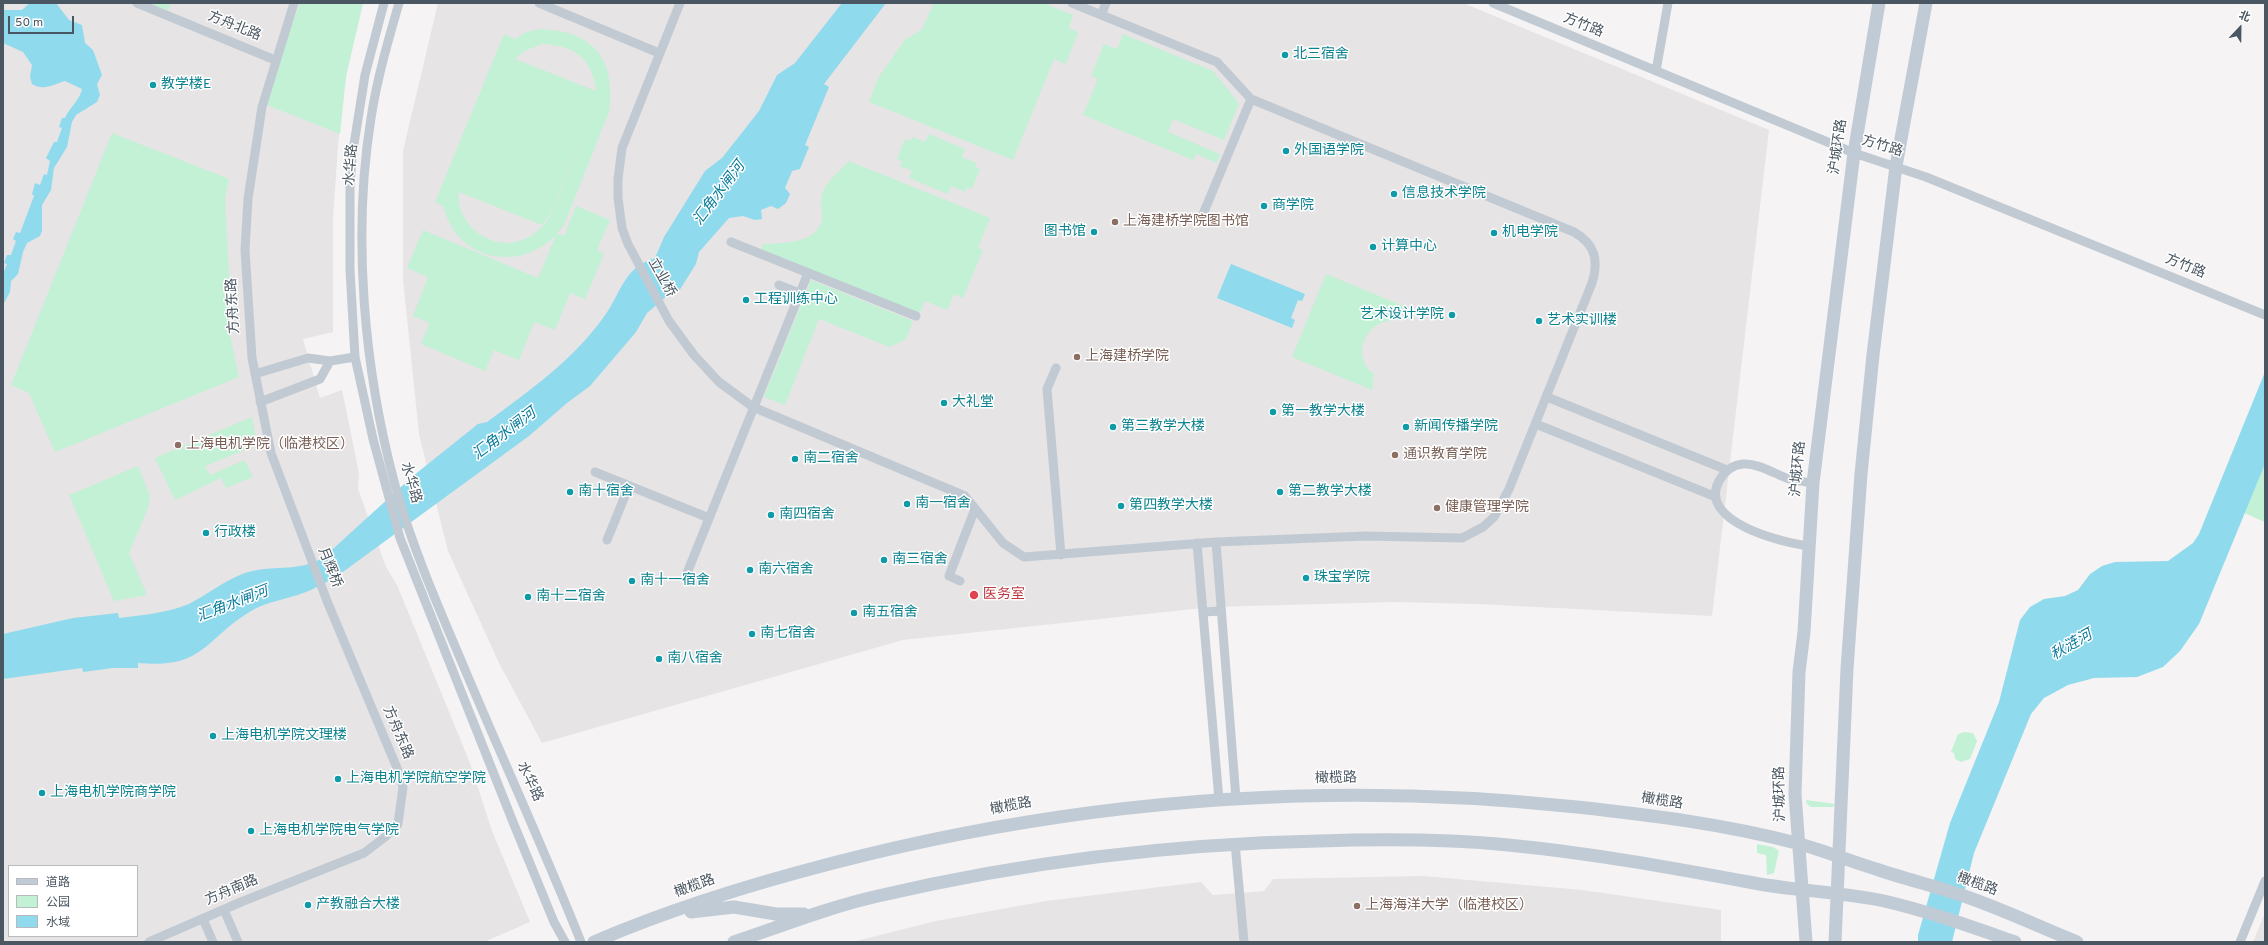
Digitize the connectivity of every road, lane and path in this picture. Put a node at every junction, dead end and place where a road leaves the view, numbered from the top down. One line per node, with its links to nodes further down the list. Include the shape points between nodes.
1 (137, 3): 15 (street, 方舟北路)
2 (294, 3): 15 (street, 方舟东路)
3 (384, 3): 27 (street, 水华路, via 365,75 352,165 350,270)
4 (399, 3): 70 (street, 水华路, via 378,78 363,190 363,270 374,382 395,485 425,575 501,756 541,841)
5 (538, 3): 14 (street)
6 (680, 3): 14 (street, 立业桥)
7 (1072, 3): 13 (street)
8 (1106, 3): 13 (street)
9 (1493, 3): 16 (street, 方竹路)
10 (1668, 3): 16 (street)
11 (1879, 3): 18 (main road, 沪城环路)
12 (1926, 3): 19 (main road)
13 (1101, 15): 17 (street, via 1217,62)
14 (659, 53): 33 (street, 立业桥, via 622,148 618,198 622,228 634,259 664,312 694,355 719,382)
15 (275, 60): 30 (street, 方舟东路, via 262,107 248,199 247,309)
16 (1656, 71): 18 (street, 方竹路)
17 (1251, 99): 20 (street); 31 (street, 立业桥, via 1574,232 1589,242 1596,261 1596,271)
18 (1854, 153): 19 (street, 方竹路); 37 (main road, 沪城环路)
19 (1896, 166): 25 (street, 方竹路); 57 (main road, via 1860,474 1847,669)
20 (1201, 219)
21 (731, 242): 22 (street)
22 (808, 273): 24 (street); 26 (street)
23 (779, 285): 24 (street)
24 (800, 293): 33 (street)
25 (2265, 315)
26 (916, 316)
27 (356, 357): 28 (street); 69 (street, 水华路, via 400,538 513,822 554,922)
28 (330, 361): 30 (street, via 308,358); 32 (street, via 320,379)
29 (1056, 368): 47 (street, via 1047,389)
30 (255, 374): 32 (street, 方舟东路)
31 (1547, 397): 34 (street, 立业桥); 35 (street)
32 (260, 402): 45 (street, 方舟东路, via 270,453)
33 (753, 407): 40 (street, 立业桥, via 965,496); 41 (street)
34 (1536, 424): 39 (street); 43 (street, 立业桥, via 1502,505 1483,527 1462,538 1366,536)
35 (1727, 470): 37 (street, via 1743,464 1753,465); 39 (street, via 1717,483)
36 (596, 472): 38 (street)
37 (1813, 484): 46 (main road, 沪城环路)
38 (629, 486): 41 (street); 42 (street)
39 (1716, 497): 46 (street, via 1723,513 1735,523 1790,544)
40 (975, 509): 47 (street, 立业桥, via 1003,543 1015,553 1028,557); 49 (street, via 949,576)
41 (709, 518): 48 (street)
42 (607, 540)
43 (1216, 542): 44 (street, 立业桥); 51 (street)
44 (1197, 543): 47 (street, 立业桥); 52 (street)
45 (305, 546): 50 (street, 月辉桥)
46 (1810, 546): 56 (main road, 沪城环路, via 1799,672 1795,794)
47 (1061, 555)
48 (687, 573)
49 (960, 581)
50 (327, 601): 58 (street, 方舟东路, via 403,787 398,824 385,838 364,852)
51 (1221, 611): 52 (street); 53 (street)
52 (1203, 612): 54 (street)
53 (1236, 798): 54 (main road, 橄榄路); 56 (main road, 橄榄路, via 1339,794 1508,800 1669,818)
54 (1219, 800): 64 (main road, 橄榄路, via 1132,806 1040,818 935,838 780,876)
55 (1235, 843): 60 (main road, via 1353,840 1507,845 1562,851); 63 (main road, via 1058,861 875,896); 73 (street)
56 (1799, 844): 57 (main road, 橄榄路); 60 (main road, 沪城环路)
57 (1839, 857): 61 (main road); 77 (main road, 橄榄路, via 1967,897)
58 (327, 868): 62 (street, 方舟南路)
59 (2265, 881): 78 (street)
60 (1803, 890): 61 (main road); 74 (main road, 沪城环路)
61 (1838, 895): 75 (main road); 76 (main road, via 1883,901)
62 (224, 910): 65 (street, 方舟南路); 68 (street)
63 (816, 914): 64 (main road, via 776,914 734,907); 72 (main road)
64 (662, 916): 71 (main road, 橄榄路)
65 (203, 919): 66 (street, 方舟南路); 67 (street)
66 (149, 942)
67 (213, 942)
68 (238, 942)
69 (565, 942)
70 (581, 942)
71 (594, 942)
72 (734, 942)
73 (1244, 942)
74 (1806, 942)
75 (1836, 942)
76 (2015, 942)
77 (2077, 942)
78 (2240, 942)

